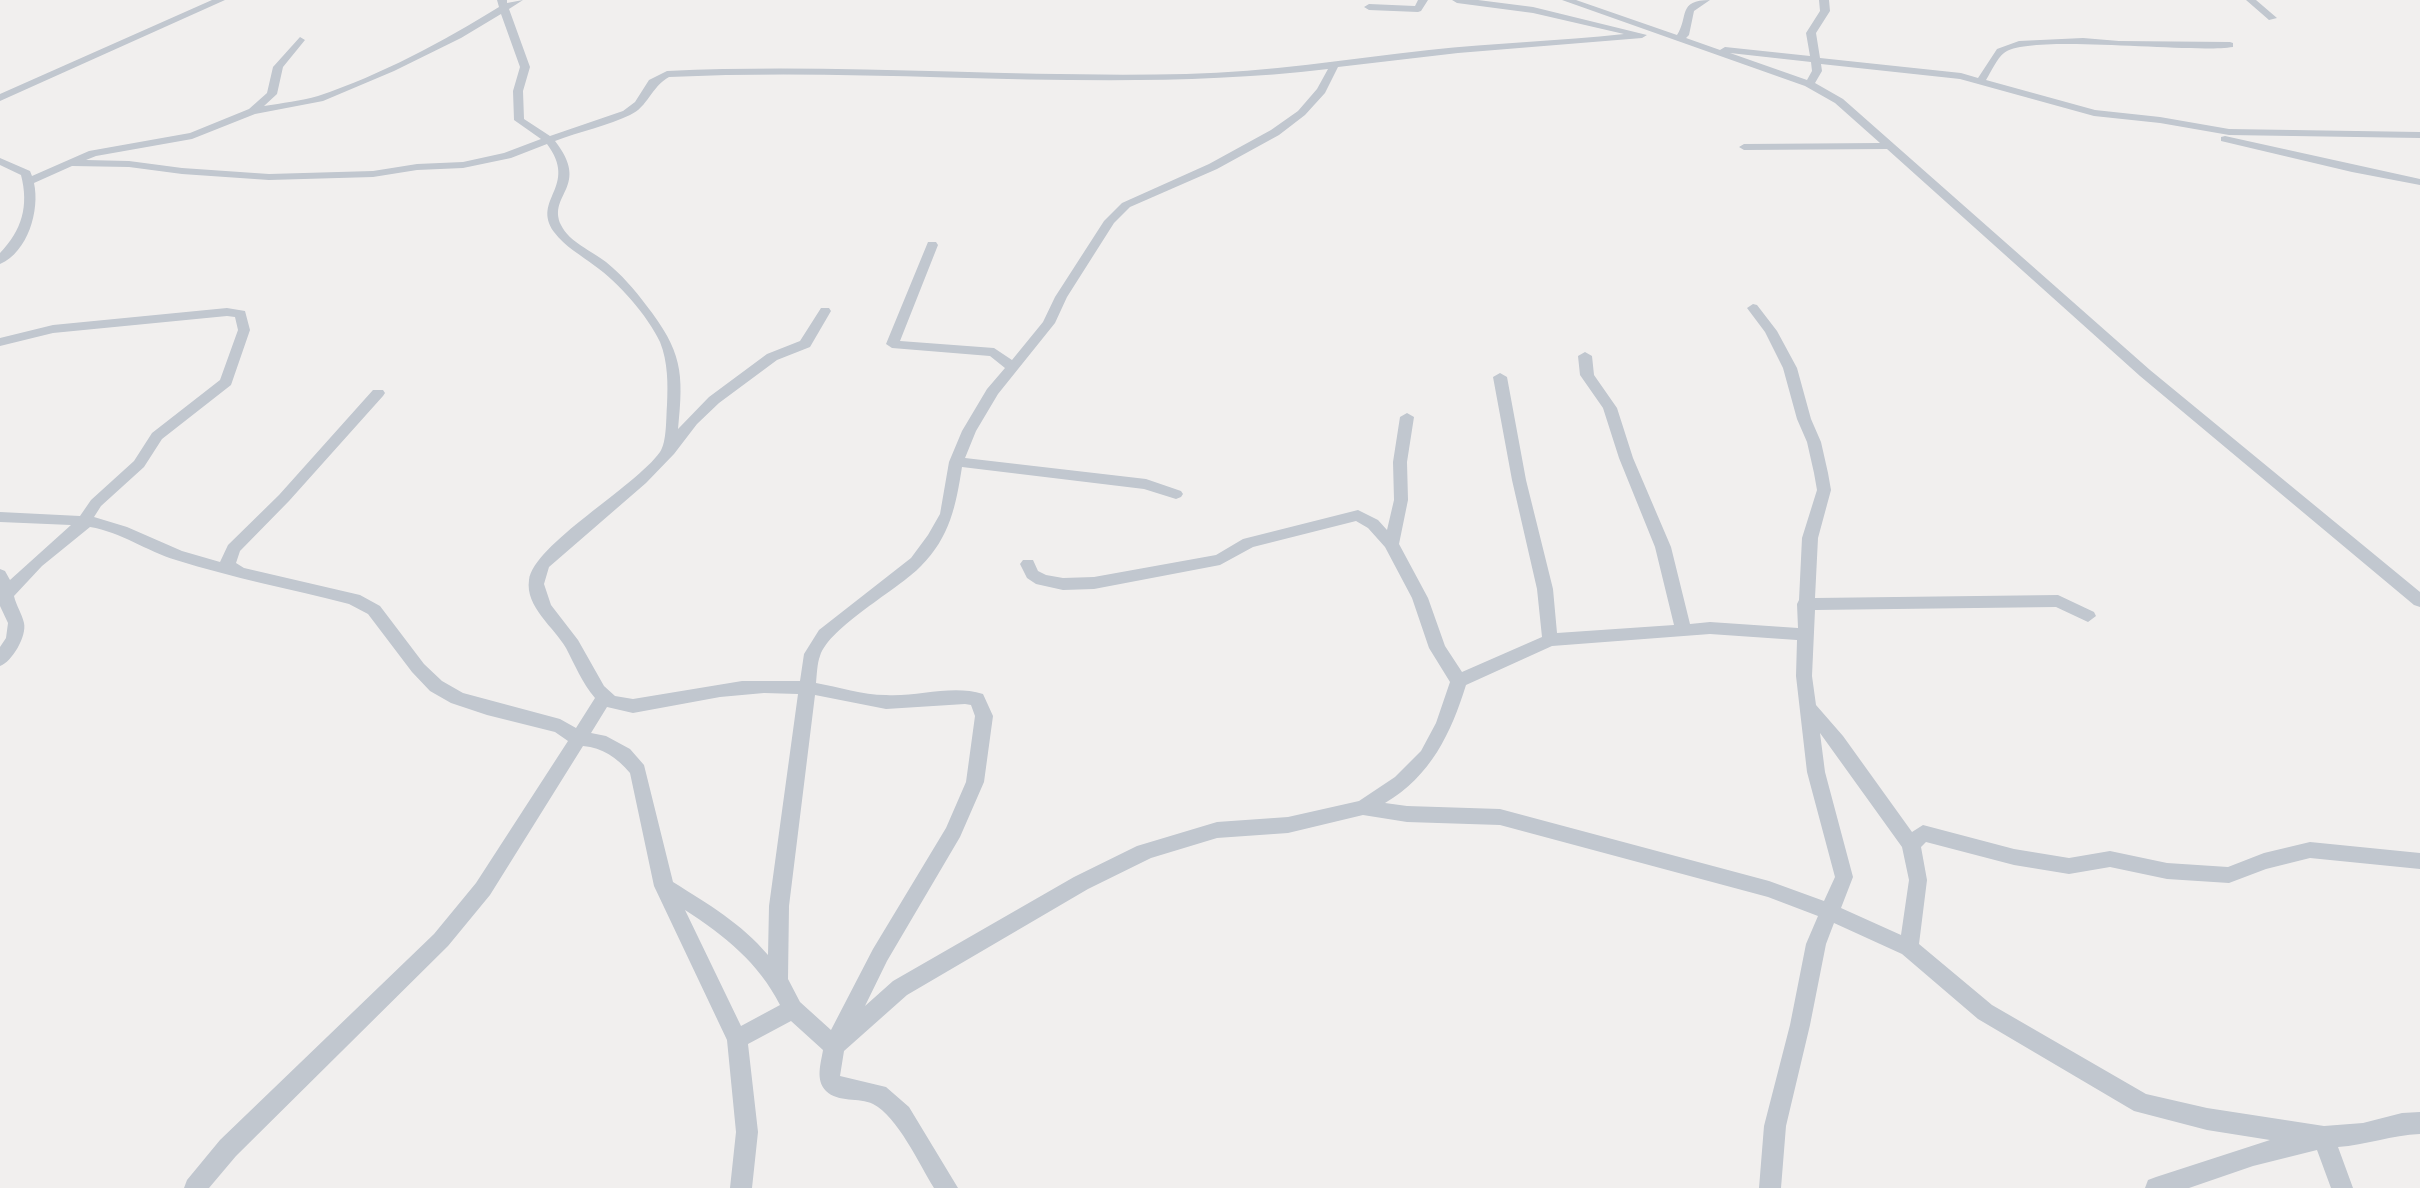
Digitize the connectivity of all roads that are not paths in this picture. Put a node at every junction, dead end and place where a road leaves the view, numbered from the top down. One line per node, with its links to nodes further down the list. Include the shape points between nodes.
1 (220, 0): 21 (street)
2 (518, 0): 9 (street)
3 (1423, 0): 10 (street, via 1418,9)
4 (1457, 0): 12 (street, via 1533,10)
5 (1567, 0): 13 (street)
6 (1705, 0): 13 (street, via 1689,9 1684,34)
7 (1824, 0): 17 (street, via 1825,11 1811,33)
8 (2251, 0): 11 (street)
9 (503, 4): 22 (street, via 458,36 391,69 325,96); 25 (street, via 525,67 518,91 519,120)
10 (1369, 7)
11 (2272, 18)
12 (1642, 35): 13 (street); 18 (street)
13 (1672, 37): 16 (street)
14 (300, 40): 22 (street, via 278,67 272,94)
15 (2230, 45): 19 (street, via 2019,44 2000,51)
16 (1707, 48): 17 (street, via 1790,55); 20 (street)
17 (1816, 65): 19 (street); 20 (street)
18 (1334, 66): 25 (street, via 1187,78 861,70 667,74 653,82 627,113); 38 (street, via 1320,93 1281,128 1253,146 1126,205 1110,220 1049,323)
19 (1981, 80): 23 (street, via 2094,113)
20 (1809, 84): 26 (street, via 1839,101)
21 (0, 98)
22 (253, 111): 29 (street, via 192,136 106,149)
23 (2186, 125): 24 (street, via 2254,133); 31 (street, via 2278,153)
24 (2420, 135)
25 (549, 140): 29 (street, via 480,162 373,174 258,176); 42 (street, via 566,176 553,203 556,225 567,240 607,268 627,289 668,346 674,390)
26 (1887, 146): 27 (street); 52 (street, via 2145,373)
27 (1744, 147)
28 (0, 161): 30 (street, via 26,173)
29 (70, 163): 30 (street)
30 (29, 181): 33 (street, via 27,227)
31 (2420, 181)
32 (932, 245): 38 (street, via 892,344 994,352)
33 (0, 260)
34 (1752, 308): 53 (street, via 1771,331 1790,368 1821,473 1824,490 1810,538)
35 (825, 311): 42 (street, via 805,344 755,367 692,421)
36 (0, 342): 46 (street, via 88,324 241,314 244,330 226,382 157,436 139,464 96,503)
37 (1585, 356): 55 (street, via 1587,374 1610,408 1663,547)
38 (1012, 367): 43 (street, via 969,431)
39 (1500, 377): 57 (street, via 1545,589)
40 (378, 393): 49 (street, via 233,550 227,565)
41 (1407, 418): 47 (street, via 1400,461 1401,500)
42 (669, 451): 61 (street, via 546,559 538,573 542,605)
43 (956, 462): 44 (street, via 1135,483); 60 (street, via 947,514 934,538 916,562 825,634 812,654)
44 (1176, 494)
45 (0, 517): 46 (street)
46 (83, 523): 49 (street, via 131,533 175,555); 51 (street)
47 (1391, 544): 48 (street, via 1358,515 1248,543 1220,559 1094,583 1042,580 1032,574); 59 (street, via 1420,598 1437,649)
48 (1028, 564)
49 (241, 572): 63 (street, via 354,599 374,610 436,686 493,710 560,726)
50 (0, 575): 51 (street)
51 (6, 594): 58 (street, via 7,612 16,623 14,639)
52 (2420, 600)
53 (1805, 604): 54 (street, via 2058,601); 56 (street)
54 (2088, 616)
55 (1683, 629): 56 (street); 57 (street)
56 (1805, 635): 62 (street)
57 (1550, 640): 59 (street)
58 (0, 660)
59 (1459, 681): 64 (street, via 1433,750 1399,785)
60 (808, 688): 61 (street, via 756,687 633,706); 70 (street, via 779,906); 73 (street, via 871,702 968,697 977,699 984,716 975,782 953,832 880,955)
61 (604, 698): 63 (street)
62 (1808, 707): 65 (street); 68 (street, via 1816,772 1844,877)
63 (578, 739): 67 (street, via 600,741 624,754 638,770); 76 (street, via 463,915 228,1149)
64 (1363, 807): 68 (street, via 1407,814 1500,817 1769,889); 73 (street, via 1288,825 1217,830 1144,852 1081,883 900,988)
65 (1911, 845): 66 (street, via 1923,833 2069,866 2110,859 2167,871 2229,875 2310,850); 69 (street, via 1918,880)
66 (2420, 861)
67 (664, 886): 70 (street, via 742,939); 72 (street)
68 (1830, 912): 69 (street); 79 (street, via 1816,944 1774,1126)
69 (1909, 948): 75 (street, via 1985,1012 2142,1104)
70 (778, 981): 71 (street)
71 (793, 1009): 72 (street); 73 (street)
72 (737, 1039): 77 (street, via 747,1132)
73 (834, 1046): 78 (street, via 832,1083 878,1094 901,1115)
74 (2420, 1123): 75 (street)
75 (2323, 1137): 80 (street); 81 (street)
76 (195, 1188)
77 (741, 1188)
78 (947, 1188)
79 (1770, 1188)
80 (2156, 1188)
81 (2342, 1188)

